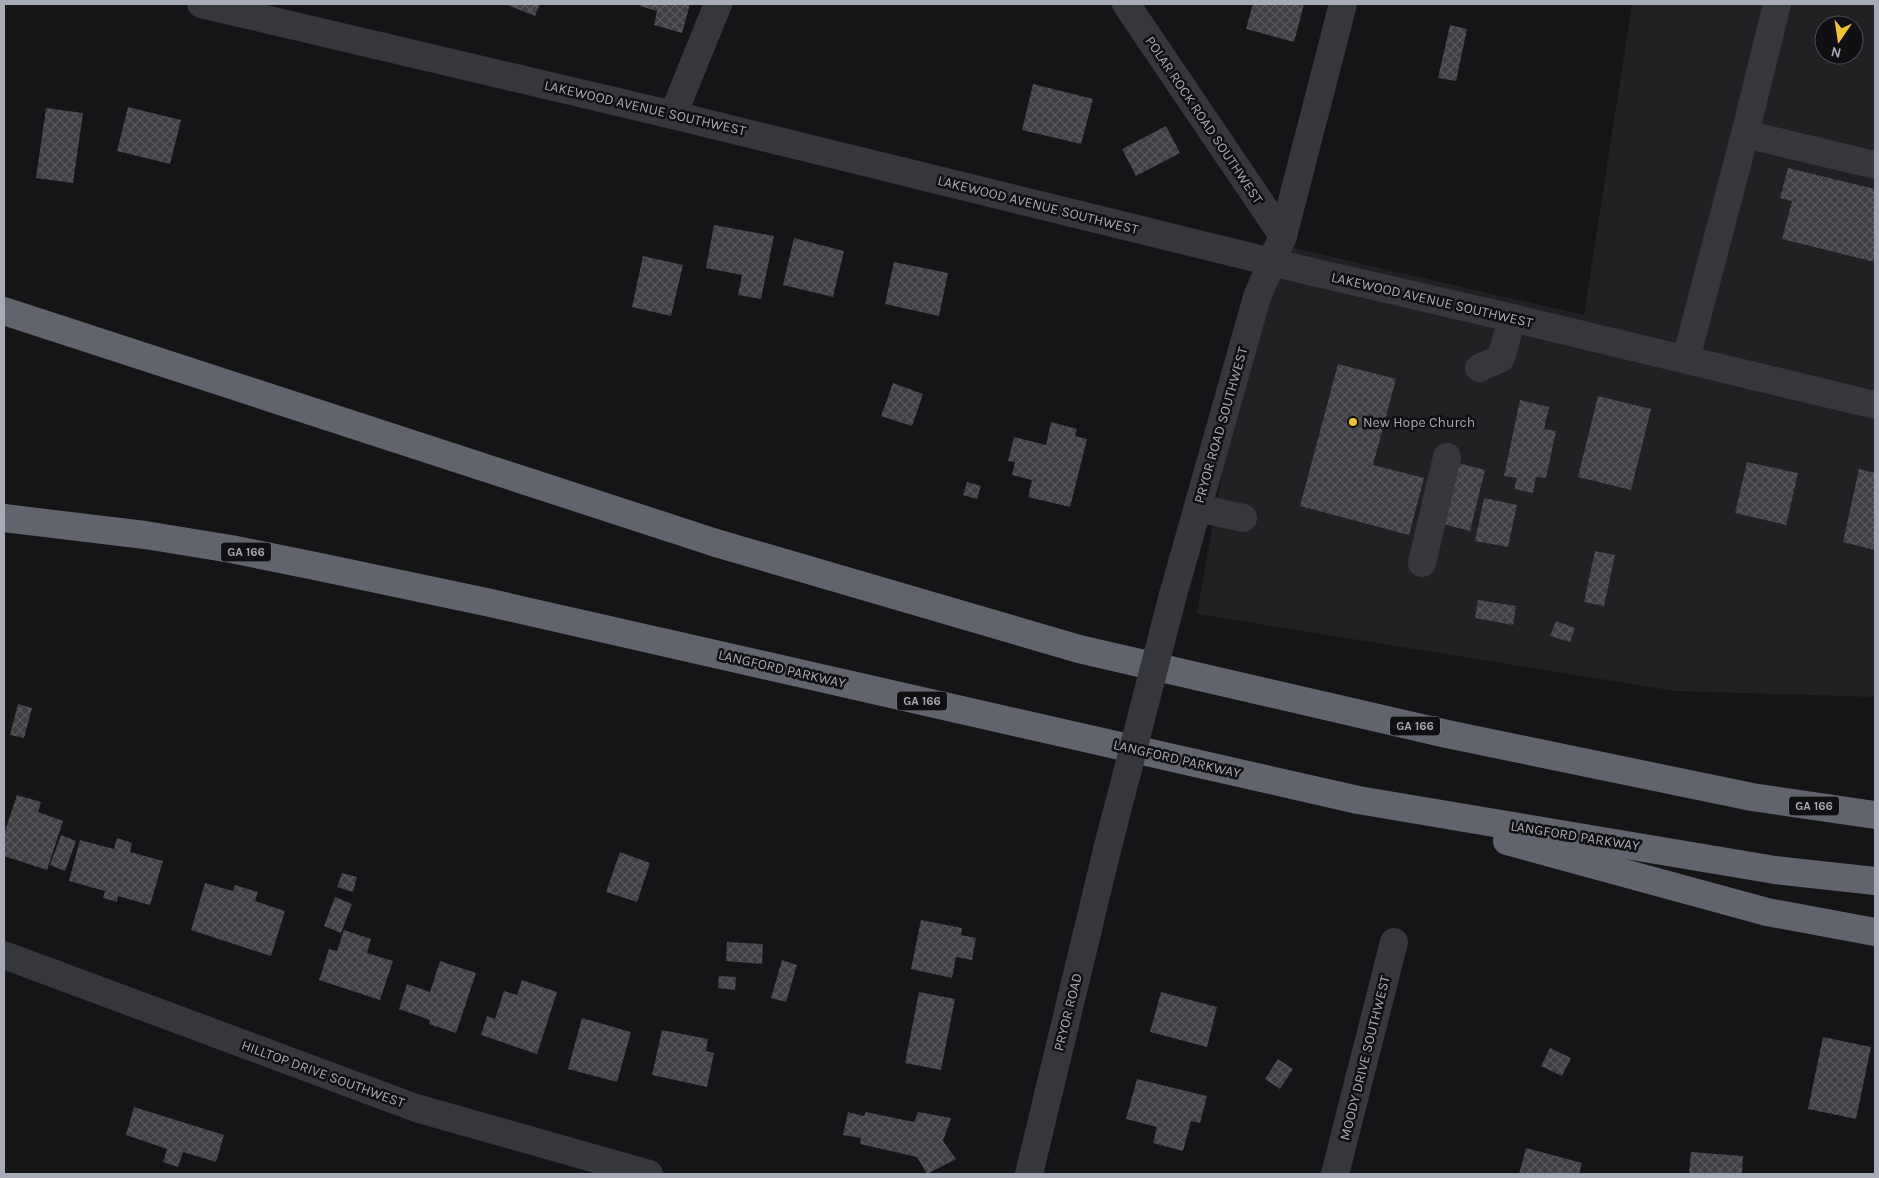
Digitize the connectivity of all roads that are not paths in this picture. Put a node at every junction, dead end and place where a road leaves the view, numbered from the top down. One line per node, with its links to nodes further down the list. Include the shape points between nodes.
1 (201, 4): 6 (street, LAKEWOOD AVENUE SOUTHWEST)
2 (718, 4): 6 (street)
3 (1126, 4): 9 (street, POLAR ROCK ROAD SOUTHWEST)
4 (1343, 4): 9 (street, PRYOR ROAD SOUTHWEST)
5 (1777, 4): 7 (street)
6 (673, 114): 10 (street, LAKEWOOD AVENUE SOUTHWEST)
7 (1745, 134): 8 (street); 13 (street)
8 (1875, 165)
9 (1283, 236): 10 (street, PRYOR ROAD SOUTHWEST)
10 (1272, 262): 12 (street, LAKEWOOD AVENUE SOUTHWEST); 17 (street, PRYOR ROAD SOUTHWEST, via 1257,297)
11 (4, 311): 21 (highway, GA 166, via 716,543 1079,649 1447,734)
12 (1512, 318): 13 (street, LAKEWOOD AVENUE SOUTHWEST); 14 (street, via 1501,358)
13 (1686, 360): 15 (street, LAKEWOOD AVENUE SOUTHWEST)
14 (1479, 368)
15 (1875, 405)
16 (1447, 458): 20 (street)
17 (1198, 508): 19 (street); 25 (street, PRYOR ROAD SOUTHWEST, bridge)
18 (4, 518): 22 (highway, LANGFORD PARKWAY / GA 166, via 231,549 486,602)
19 (1243, 518)
20 (1422, 562)
21 (1752, 797): 23 (highway); 24 (highway, GA 166)
22 (1358, 800): 26 (highway, LANGFORD PARKWAY / GA 166, via 1775,870); 27 (highway, via 1767,912)
23 (1875, 800)
24 (1875, 815)
25 (1107, 850): 31 (street, PRYOR ROAD)
26 (1875, 881)
27 (1875, 932)
28 (1394, 942): 32 (street, MOODY DRIVE SOUTHWEST)
29 (4, 955): 30 (street, HILLTOP DRIVE SOUTHWEST, via 416,1108)
30 (649, 1174)
31 (1028, 1174)
32 (1335, 1174)

